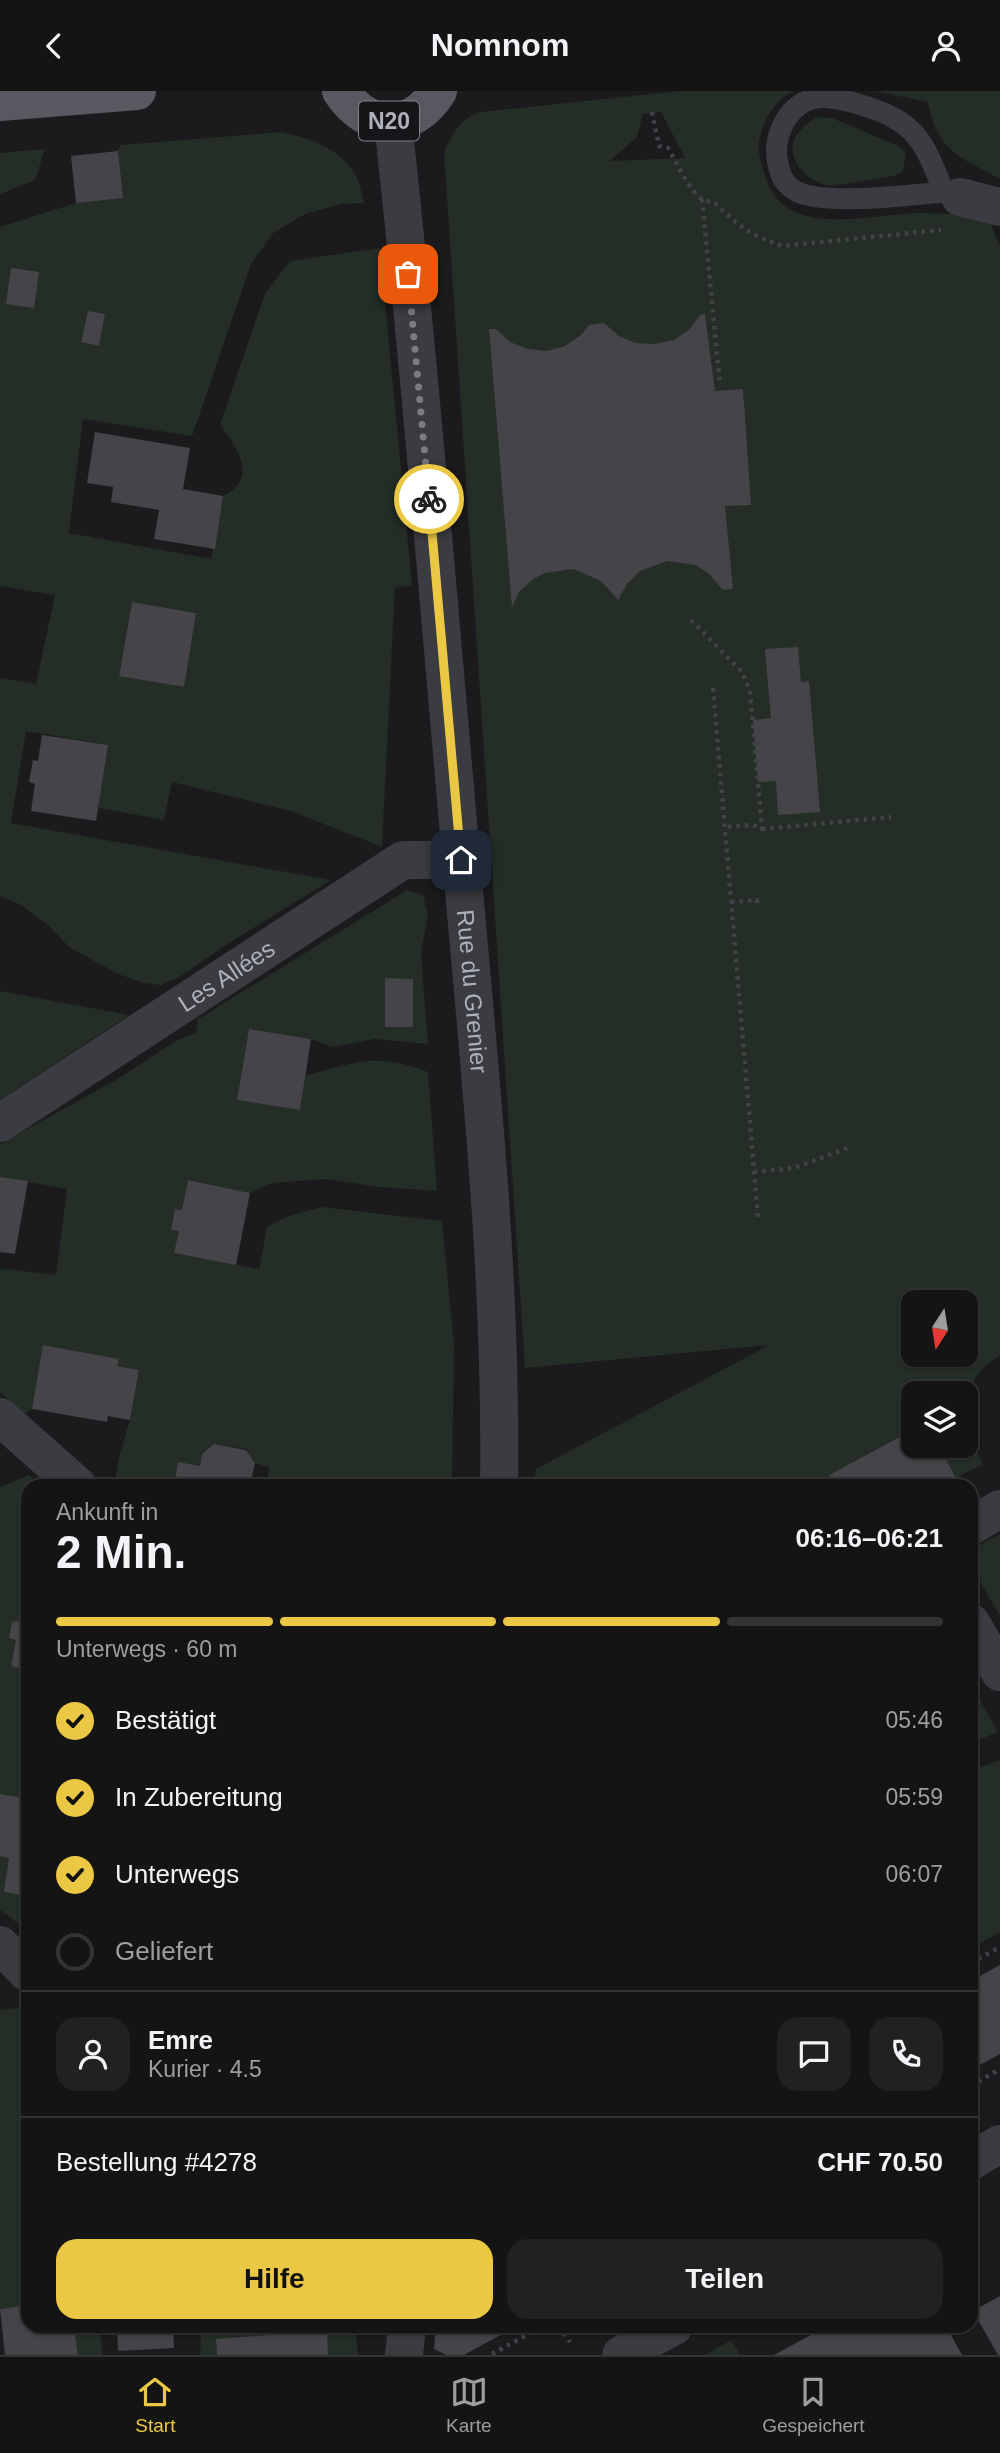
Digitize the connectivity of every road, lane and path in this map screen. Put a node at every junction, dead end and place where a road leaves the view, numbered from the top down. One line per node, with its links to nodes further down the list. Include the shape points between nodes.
1 (137, 91): 4 (main road)
2 (341, 91): 6 (main road, N20, via 361,114)
3 (438, 91): 6 (main road, N20, via 420,112)
4 (0, 102)
5 (652, 112): 7 (path)
6 (393, 122): 17 (street, Rue du Grenier)
7 (659, 146)
8 (952, 195): 8 (lane, via 823,197 797,192 786,184 777,159 783,122 805,102 819,97 843,100 900,121 923,143); 10 (street)
9 (702, 199): 11 (path)
10 (1000, 207)
11 (720, 385)
12 (691, 620): 16 (path, via 742,671 750,691)
13 (713, 688): 15 (path)
14 (891, 817): 16 (path)
15 (725, 827): 16 (path, via 753,825); 18 (path)
16 (762, 829)
17 (461, 860): 20 (street, Les Allées, via 402,860); 26 (street, Rue du Grenier, via 494,1243)
18 (731, 902): 19 (path); 22 (path)
19 (757, 903)
20 (0, 1123)
21 (848, 1148): 22 (path, via 794,1168)
22 (754, 1172): 23 (path)
23 (758, 1218)
24 (0, 1417): 25 (street)
25 (70, 1479)
26 (499, 1479)
27 (1000, 1509): 28 (street)
28 (978, 1522)
29 (978, 1635): 30 (street)
30 (1000, 1672)
31 (1000, 1947): 32 (path)
32 (978, 1959)
33 (1000, 2069): 34 (path)
34 (978, 2082)
35 (1000, 2144): 36 (street)
36 (978, 2157)
37 (406, 2333): 43 (street)
38 (530, 2333): 42 (path)
39 (564, 2333): 41 (path)
40 (661, 2333): 44 (street)
41 (570, 2342)
42 (492, 2354)
43 (404, 2355)
44 (621, 2355)

